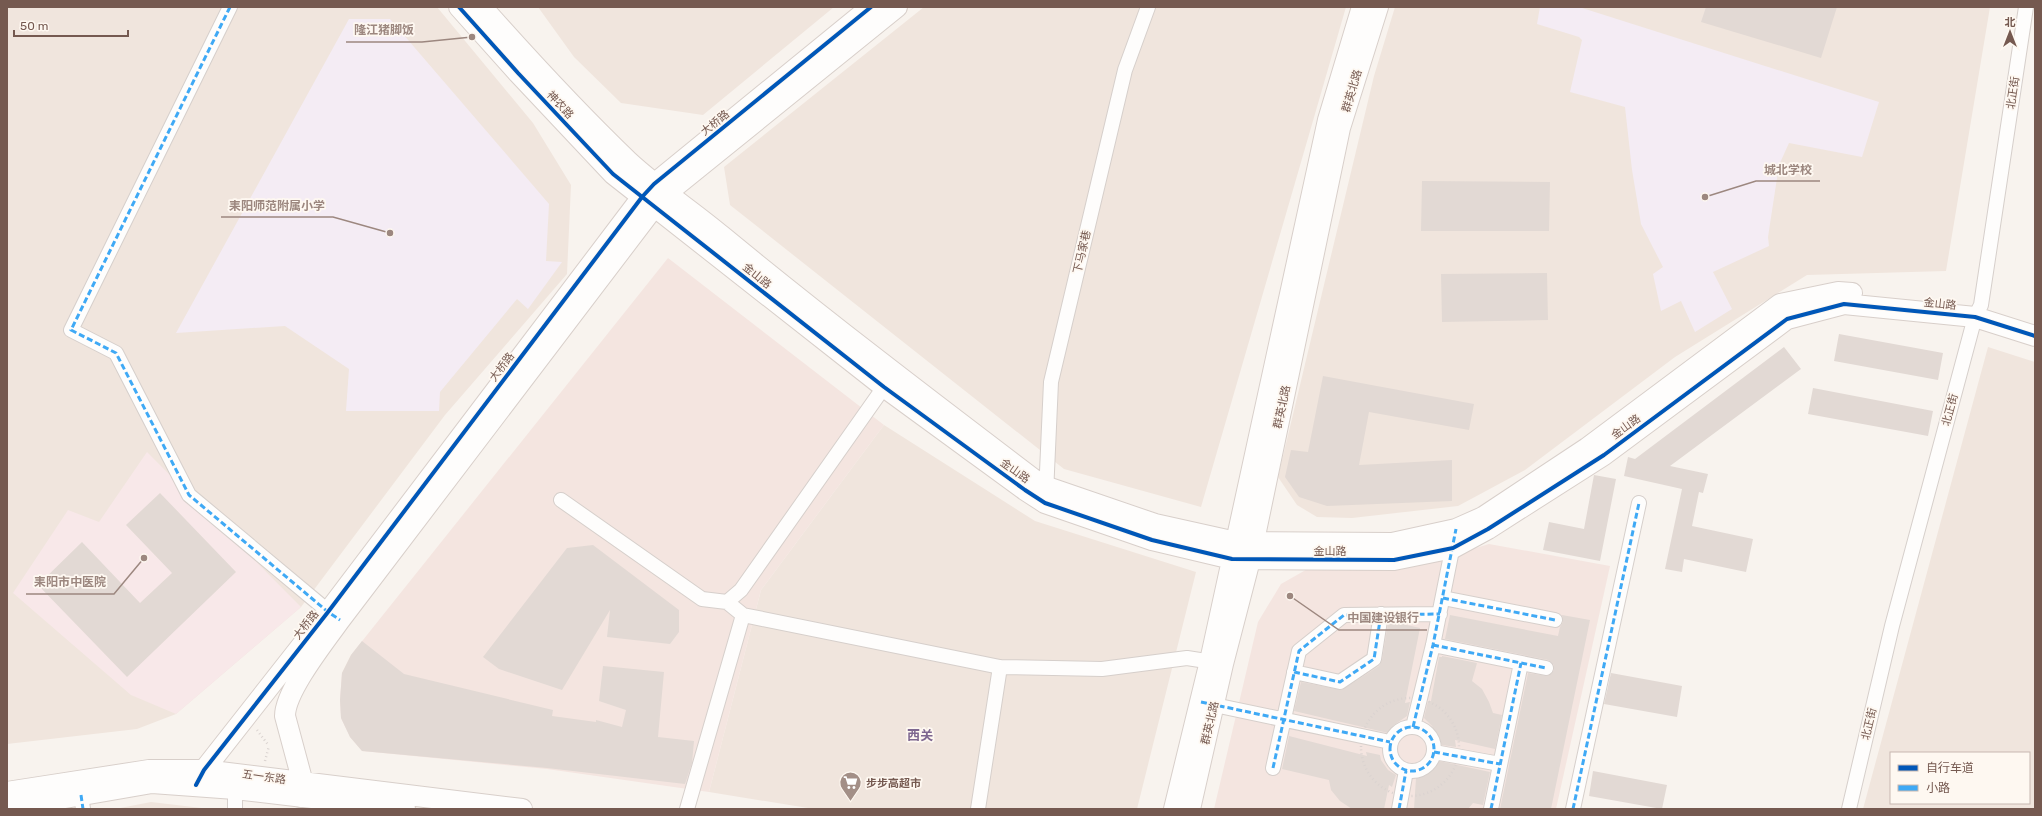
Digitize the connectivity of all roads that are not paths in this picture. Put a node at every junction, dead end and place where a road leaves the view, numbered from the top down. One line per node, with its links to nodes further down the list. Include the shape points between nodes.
1 (230, 7): 25 (street, via 72,330 116,354 189,495)
2 (459, 7): 10 (street, 神农路, via 613,174)
3 (482, 7): 10 (street, 神农路, via 531,62 628,161)
4 (871, 7): 10 (street, 大桥路)
5 (897, 7): 10 (street, 大桥路)
6 (1148, 7): 15 (street, 下马家巷, via 1125,70 1051,382)
7 (1362, 7): 19 (street, 群英北路, via 1328,120)
8 (1378, 7): 19 (street, 群英北路, via 1340,128)
9 (2026, 7): 11 (street, 北正街)
10 (654, 195): 14 (street, 金山路); 15 (street, 金山路, via 818,315 1032,478); 25 (street, 大桥路)
11 (1978, 311): 12 (street, 金山路); 13 (street, 金山路); 18 (street, 金山路, via 1844,304 1787,319 1604,455 1488,529); 57 (street, 北正街, via 1892,626)
12 (2035, 323)
13 (2035, 336)
14 (884, 387): 15 (street, 金山路); 21 (street, via 741,590)
15 (1046, 495): 19 (street, 金山路)
16 (561, 500): 21 (street, via 702,598)
17 (1639, 503): 56 (street)
18 (1454, 538): 19 (street, 金山路, via 1394,560); 20 (street)
19 (1243, 551): 28 (street, 群英北路)
20 (1443, 598): 23 (street); 26 (street)
21 (727, 602): 24 (street)
22 (1382, 614): 23 (street); 32 (street, via 1344,615 1299,651); 32 (street, via 1374,659 1340,682)
23 (1440, 614): 27 (street)
24 (743, 615): 30 (street); 51 (street)
25 (334, 616): 41 (street, 大桥路); 43 (street, 大桥路, via 321,647 285,708)
26 (1555, 620)
27 (1433, 645): 29 (street); 35 (street)
28 (1217, 662): 30 (street, via 1187,658 1102,669); 33 (street, 群英北路)
29 (1521, 663): 31 (street); 38 (street)
30 (1000, 666): 52 (street)
31 (1546, 668)
32 (1294, 672): 34 (street)
33 (1207, 703): 34 (street); 53 (street, 群英北路); 54 (street, 群英北路)
34 (1283, 720): 36 (street); 39 (street)
35 (1413, 727): 36 (street, via 1398,731); 37 (street, via 1430,736)
36 (1390, 742): 40 (street, via 1391,758 1395,765)
37 (1434, 752): 38 (street); 40 (street, via 1429,763 1423,768)
38 (1500, 764): 55 (street)
39 (1273, 768)
40 (1406, 771): 46 (street)
41 (200, 777): 42 (street, 五一东路); 43 (street, 五一东路); 44 (street, 五一东路, via 149,770); 45 (street, 五一东路, via 152,783)
42 (235, 789): 43 (street, 五一东路); 48 (street)
43 (301, 790): 49 (street, 五一东路); 50 (street, 五一东路)
44 (7, 792)
45 (82, 802): 47 (street, 五一东路)
46 (1400, 802)
47 (7, 808)
48 (235, 809)
49 (405, 809)
50 (522, 809)
51 (687, 809)
52 (978, 809)
53 (1174, 809)
54 (1190, 809)
55 (1491, 809)
56 (1573, 809)
57 (1849, 809)

